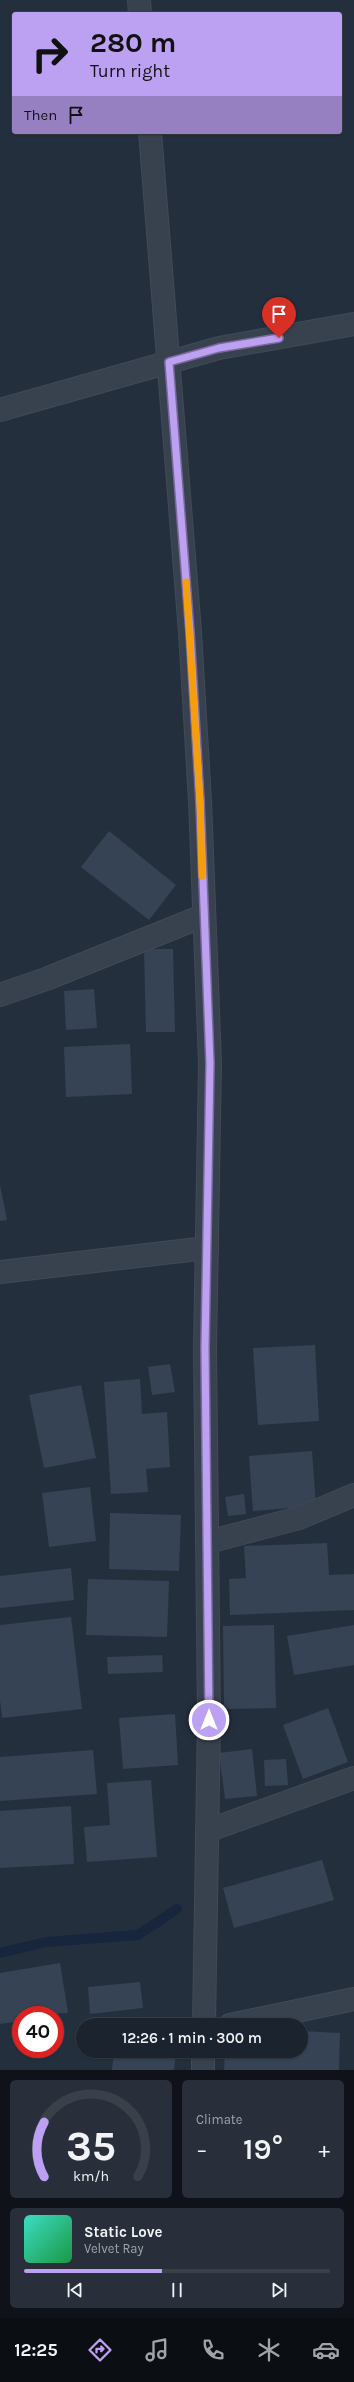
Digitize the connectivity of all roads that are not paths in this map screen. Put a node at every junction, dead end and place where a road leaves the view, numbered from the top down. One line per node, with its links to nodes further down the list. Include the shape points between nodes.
1 (139, 0): 2 (street)
2 (140, 12)
3 (150, 134): 5 (street)
4 (354, 324): 5 (street, via 219,348)
5 (169, 362): 6 (street); 7 (street, via 190,632 200,801)
6 (0, 410)
7 (203, 916): 8 (street, via 46,979); 9 (street, via 210,1063)
8 (0, 994)
9 (207, 1248): 10 (street); 12 (street, via 205,1348)
10 (0, 1272)
11 (354, 1495): 12 (street, via 299,1518)
12 (208, 1542): 14 (street)
13 (354, 1778): 14 (street)
14 (208, 1831): 16 (street)
15 (354, 1999): 17 (street)
16 (204, 2018)
17 (263, 2018)
18 (203, 2058): 19 (street)
19 (203, 2070)

